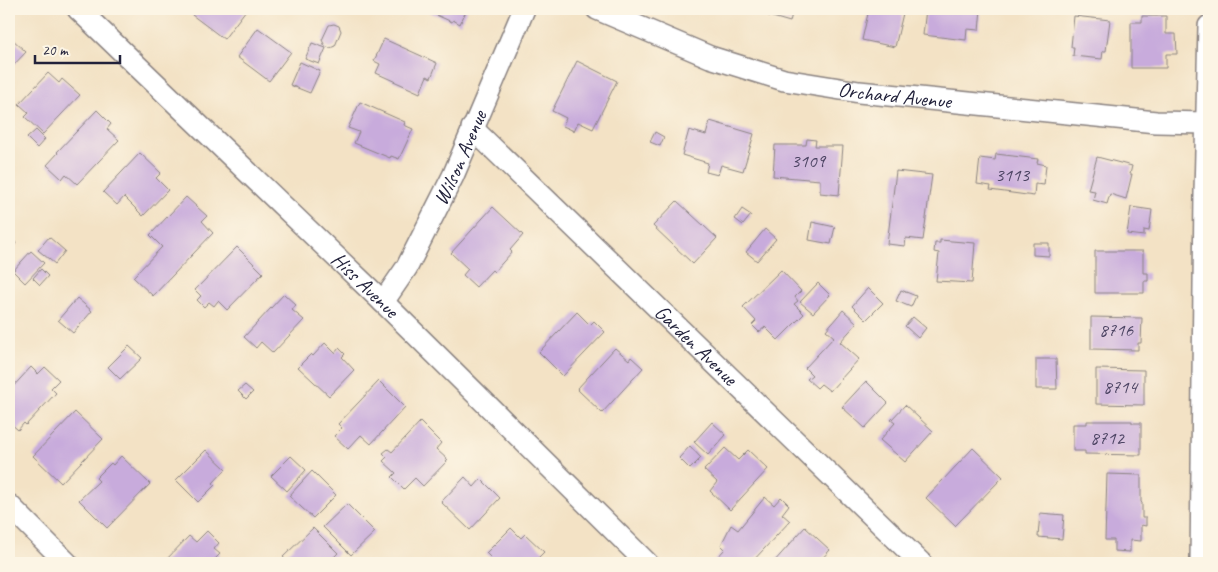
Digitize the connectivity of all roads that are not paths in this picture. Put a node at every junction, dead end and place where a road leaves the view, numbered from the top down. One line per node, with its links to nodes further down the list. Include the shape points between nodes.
1 (78, 9): 7 (street, Hiss Avenue)
2 (524, 9): 6 (street, Wilson Avenue)
3 (598, 9): 5 (street, Orchard Avenue, via 710,57 784,80 869,93 1156,122)
4 (1209, 26): 5 (street)
5 (1206, 123): 12 (street)
6 (472, 128): 7 (street, Wilson Avenue, via 453,176 407,267); 11 (street, Garden Avenue)
7 (383, 302): 10 (street, Hiss Avenue)
8 (9, 505): 9 (street)
9 (67, 563)
10 (647, 563)
11 (921, 563)
12 (1201, 563)

